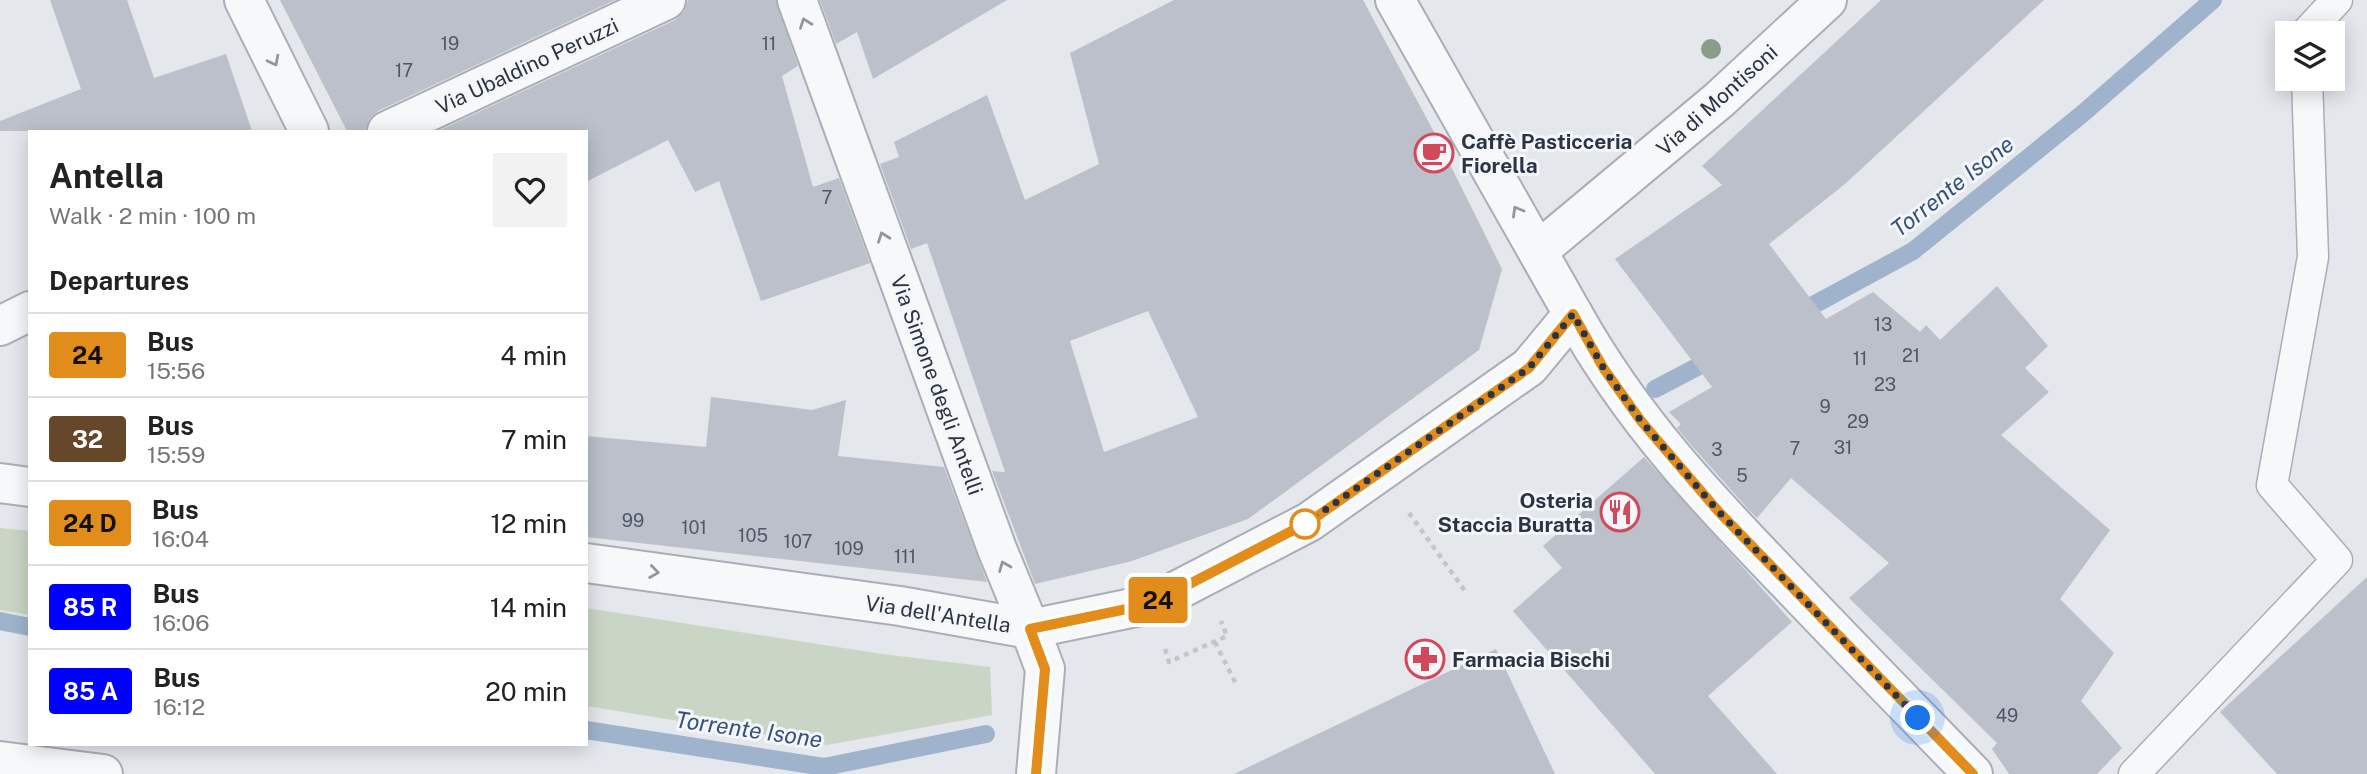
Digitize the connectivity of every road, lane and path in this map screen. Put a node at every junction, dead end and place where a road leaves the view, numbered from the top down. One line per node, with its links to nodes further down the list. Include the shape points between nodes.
1 (244, 0): 9 (street, one-way to 9)
2 (666, 0): 10 (street, Via Ubaldino Peruzzi)
3 (797, 0): 20 (street, Via Simone degli Antelli, one-way to 3)
4 (1395, 0): 11 (street, one-way to 4)
5 (1827, 0): 11 (street, Via di Montisoni, via 1691,124)
6 (2337, 0): 7 (lane)
7 (2317, 21)
8 (2307, 91): 29 (lane, via 2313,257 2272,485 2337,561)
9 (309, 130)
10 (389, 130)
11 (1539, 250): 13 (street)
12 (28, 312): 14 (street)
13 (1573, 314): 15 (street, Via dell'Antella, via 1529,368); 28 (street, via 1641,421 1710,501)
14 (0, 326)
15 (1379, 473): 19 (path); 20 (street, Via dell'Antella, via 1309,522 1151,604)
16 (0, 483): 17 (street)
17 (28, 487)
18 (588, 563): 20 (street, Via dell'Antella, one-way to 20, via 900,606)
19 (1465, 591)
20 (1030, 629): 27 (street, Via Simone degli Antelli, via 1045,669)
21 (1227, 636): 22 (path)
22 (1215, 642): 23 (path); 24 (path)
23 (1169, 662)
24 (1236, 684)
25 (0, 761): 26 (street)
26 (103, 774)
27 (1036, 774)
28 (1973, 774)
29 (2134, 774)

